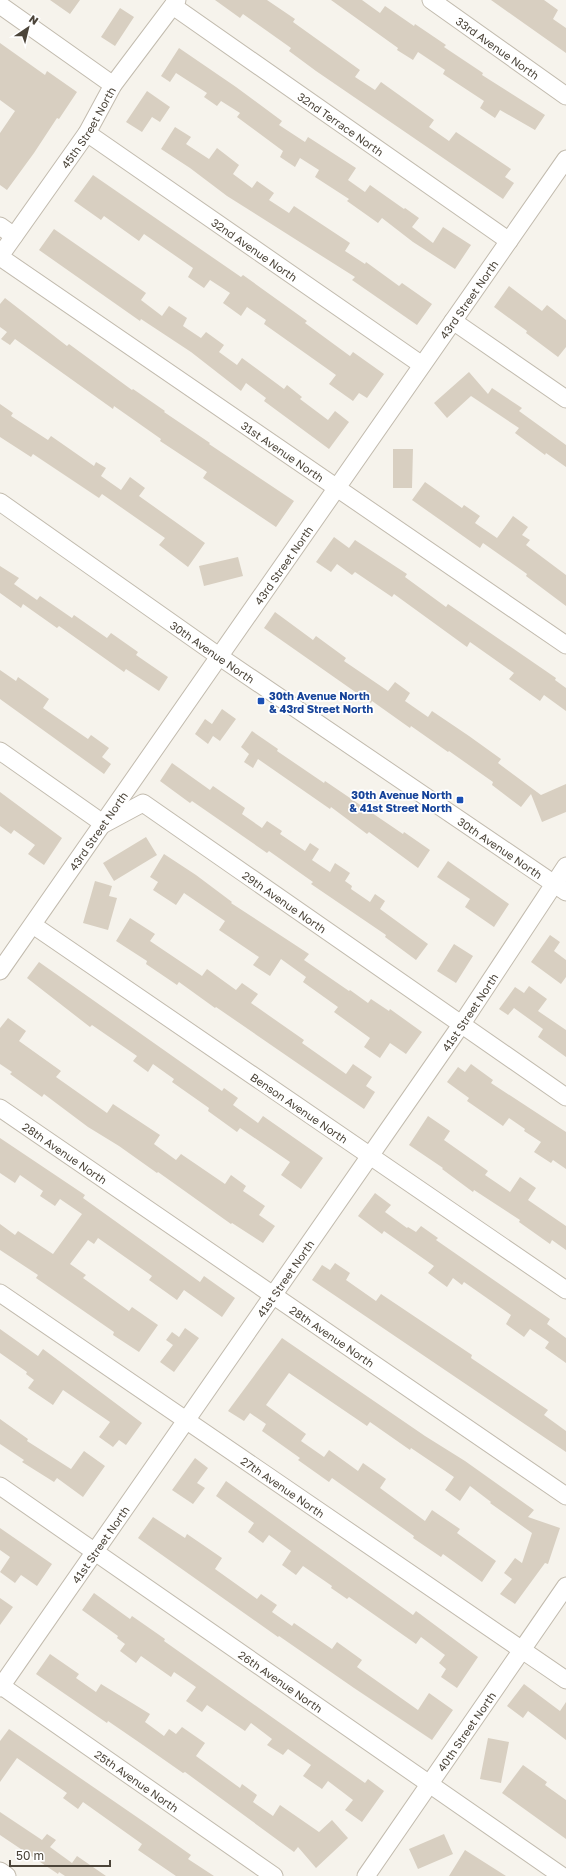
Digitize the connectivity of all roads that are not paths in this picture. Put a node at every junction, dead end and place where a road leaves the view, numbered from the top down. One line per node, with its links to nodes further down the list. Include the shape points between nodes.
1 (430, 0): 5 (street, 33rd Avenue North)
2 (175, 2): 4 (street, 45th Street North); 10 (street, 32nd Terrace North)
3 (0, 5): 4 (street)
4 (113, 85): 6 (street, 45th Street North)
5 (566, 96)
6 (86, 133): 9 (street, 45th Street North); 13 (street, 32nd Avenue North)
7 (566, 159): 10 (street, 43rd Street North)
8 (0, 226): 9 (street)
9 (14, 236): 11 (street, 45th Street North)
10 (509, 241): 12 (street, 43rd Street North)
11 (0, 257): 15 (street, 31st Avenue North)
12 (453, 321): 13 (street, 43rd Street North); 14 (street)
13 (422, 365): 15 (street, 43rd Street North)
14 (566, 399)
15 (337, 488): 17 (street, 31st Avenue North); 18 (street, 43rd Street North)
16 (0, 502): 18 (street, 30th Avenue North)
17 (566, 645)
18 (220, 657): 20 (street, 43rd Street North); 22 (street, 30th Avenue North)
19 (0, 751): 20 (street)
20 (104, 824): 23 (street, 43rd Street North); 25 (street, 29th Avenue North, via 143,803)
21 (566, 866): 22 (street, 41st Street North)
22 (560, 888): 25 (street, 41st Street North)
23 (33, 925): 24 (street, 43rd Street North); 28 (street, Benson Avenue North)
24 (0, 971)
25 (461, 1025): 26 (street, 29th Avenue North); 28 (street, 41st Street North)
26 (566, 1097)
27 (0, 1108): 31 (street, 28th Avenue North)
28 (370, 1155): 29 (street, Benson Avenue North); 31 (street, 41st Street North)
29 (566, 1290)
30 (0, 1293): 32 (street, 27th Avenue North)
31 (274, 1294): 32 (street, 41st Street North); 34 (street, 28th Avenue North)
32 (187, 1419): 35 (street, 41st Street North); 37 (street, 27th Avenue North)
33 (0, 1486): 35 (street, 26th Avenue North)
34 (566, 1496)
35 (95, 1551): 39 (street, 41st Street North); 40 (street, 26th Avenue North)
36 (566, 1586): 37 (street, 40th Street North)
37 (522, 1650): 38 (street, 27th Avenue North); 40 (street, 40th Street North)
38 (566, 1680)
39 (0, 1686): 43 (street, 25th Avenue North)
40 (429, 1784): 44 (street, 40th Street North); 45 (street, 26th Avenue North)
41 (0, 1871): 42 (street)
42 (7, 1876)
43 (274, 1876)
44 (366, 1876)
45 (562, 1876)

